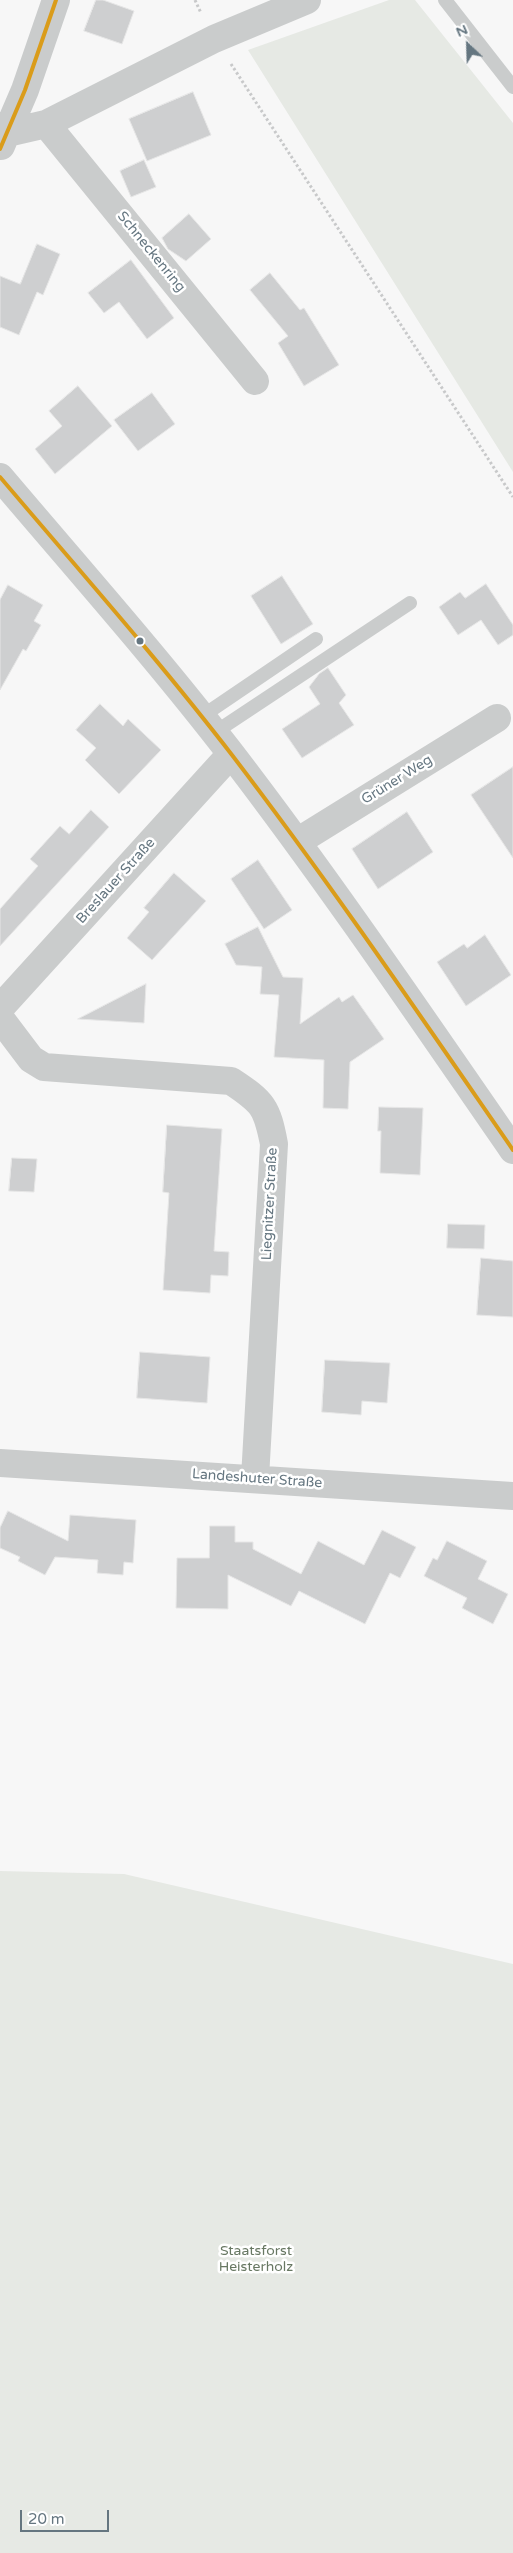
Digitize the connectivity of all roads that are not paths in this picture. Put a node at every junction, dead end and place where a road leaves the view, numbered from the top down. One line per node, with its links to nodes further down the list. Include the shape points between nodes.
1 (56, 0): 6 (street)
2 (307, 0): 5 (street, via 214,38)
3 (446, 0): 4 (lane)
4 (513, 87)
5 (46, 124): 6 (street); 7 (street, Schneckenring)
6 (2, 136)
7 (255, 381)
8 (0, 478): 12 (street)
9 (410, 603): 12 (lane)
10 (316, 639): 12 (lane)
11 (497, 718): 14 (street, Grüner Weg)
12 (207, 725): 13 (street)
13 (231, 754): 14 (street); 15 (street, Breslauer Straße)
14 (297, 842): 17 (street)
15 (0, 1008)
16 (0, 1018): 19 (street, Liegnitzer Straße, via 31,1059 44,1068 231,1081 255,1097 269,1115 274,1144)
17 (513, 1150)
18 (0, 1463): 19 (street, Landeshuter Straße)
19 (255, 1478): 20 (street, Landeshuter Straße)
20 (513, 1496)

